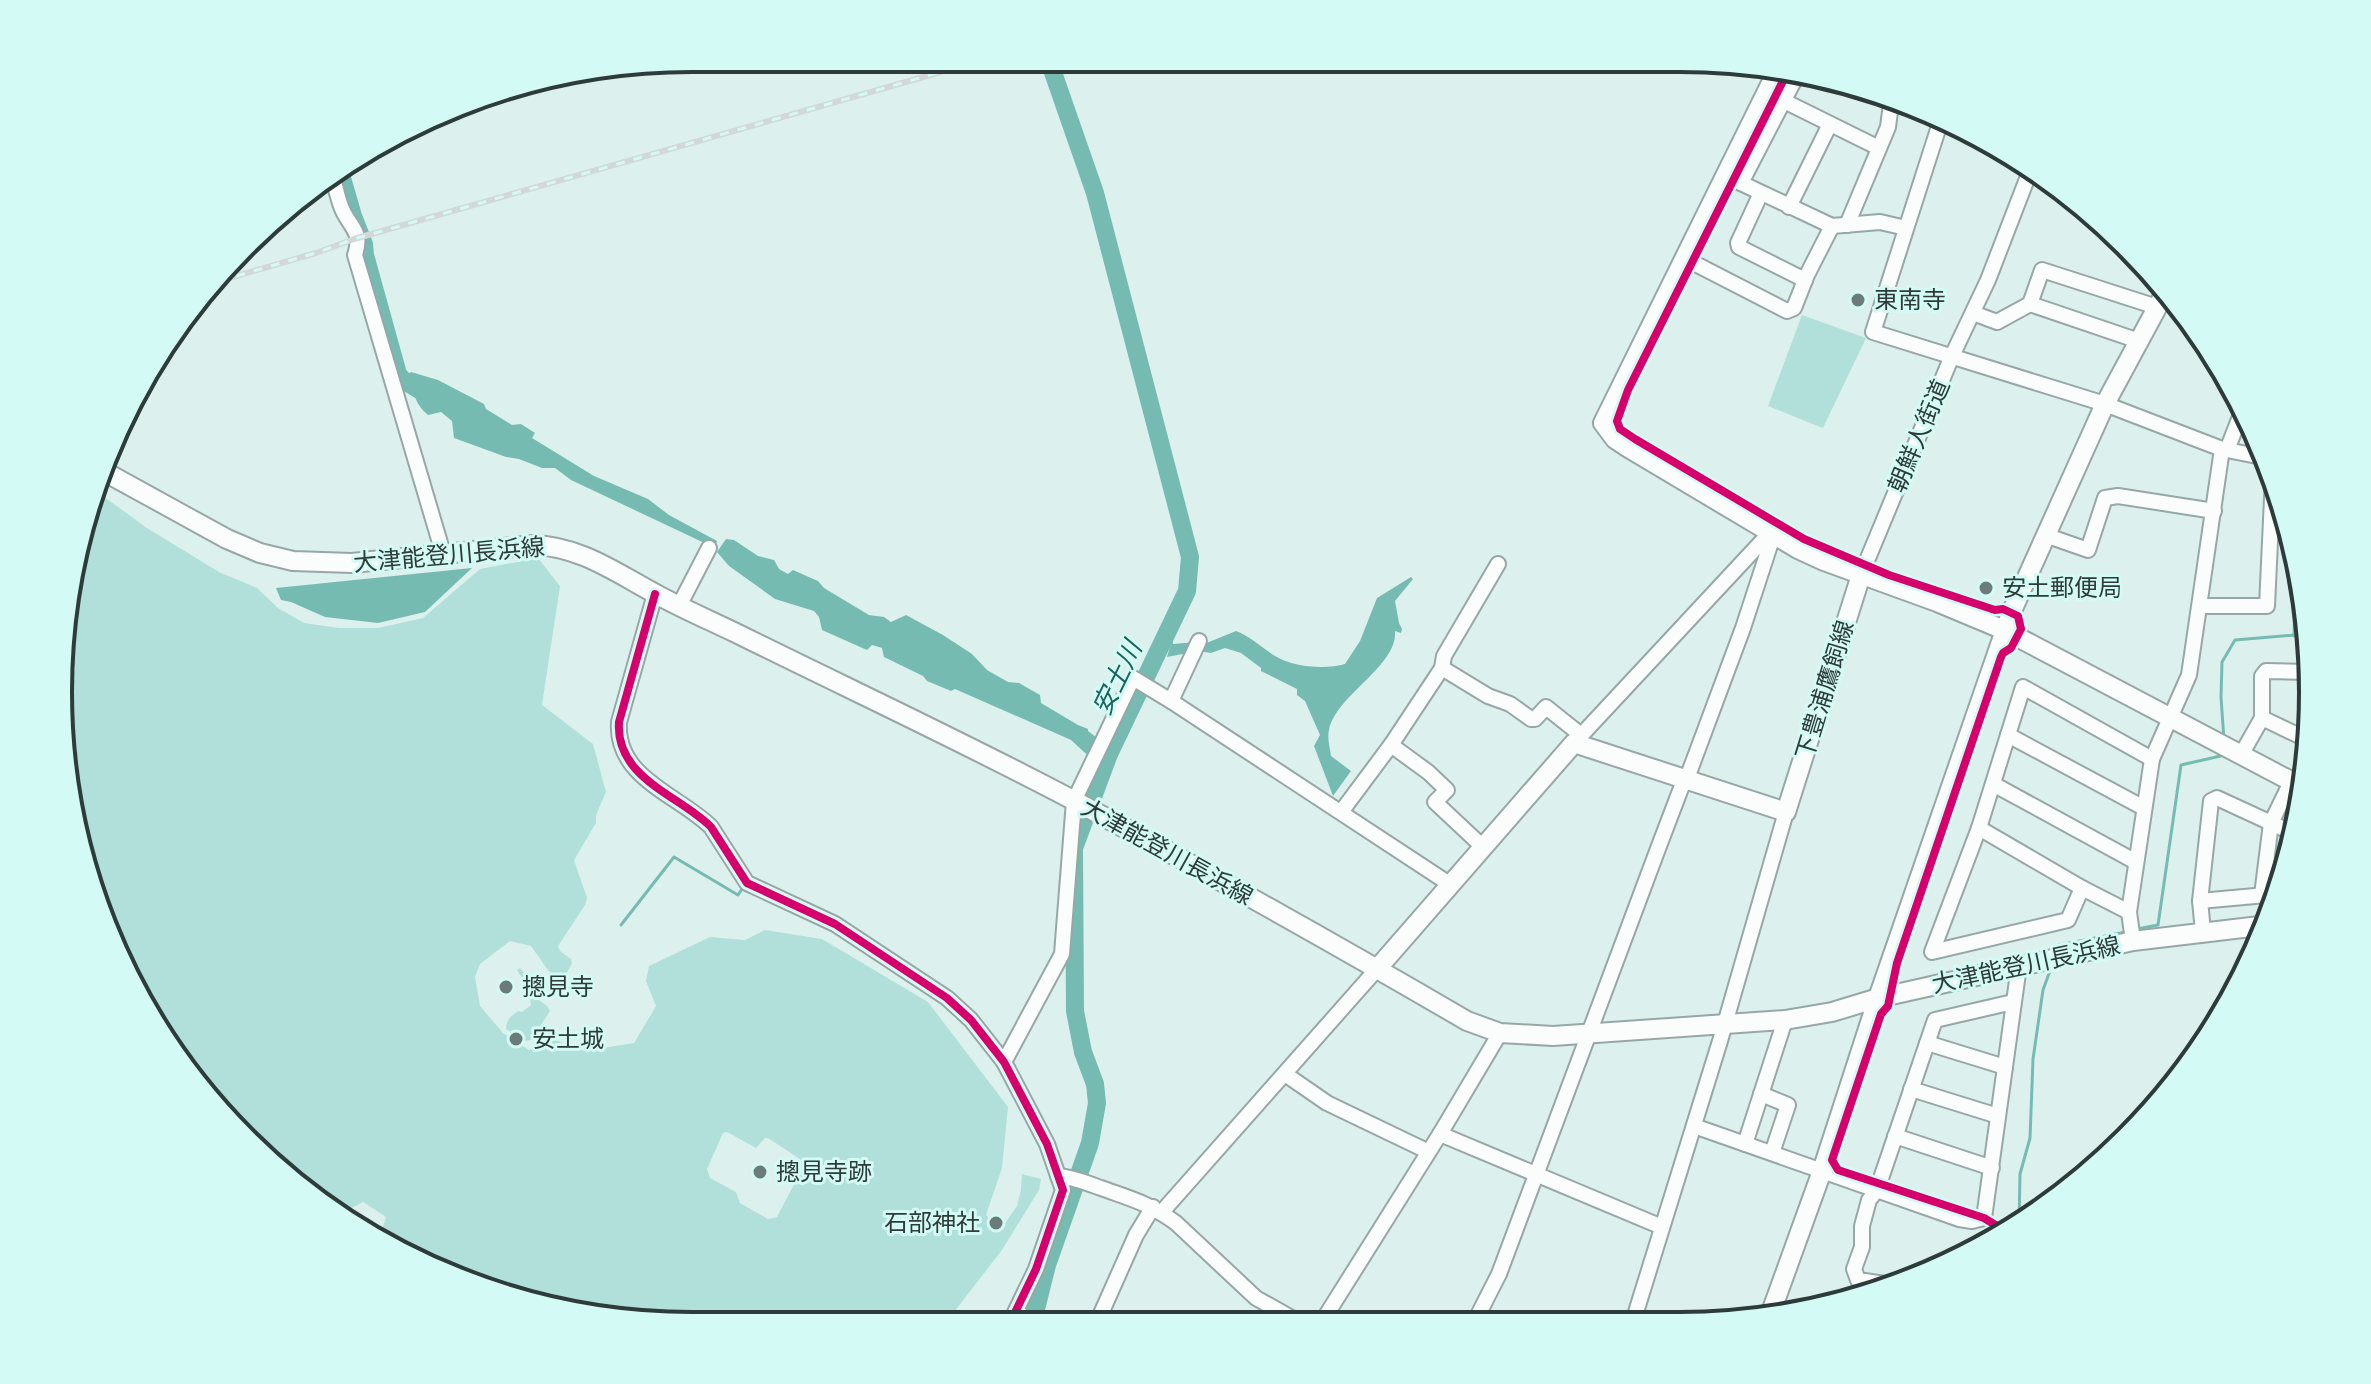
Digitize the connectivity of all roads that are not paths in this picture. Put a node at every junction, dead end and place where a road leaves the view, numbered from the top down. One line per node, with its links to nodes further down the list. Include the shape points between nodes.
1 (1773, 79): 8 (main road, via 1744,140)
2 (1793, 83): 3 (street)
3 (1784, 101): 5 (street); 8 (street)
4 (1890, 110): 7 (street)
5 (1830, 124): 7 (street); 12 (street)
6 (1938, 129): 15 (street)
7 (1879, 148): 13 (street)
8 (1733, 179): 11 (street); 16 (main road)
9 (2027, 179): 21 (street)
10 (335, 185): 34 (street, via 354,226 359,244 355,255)
11 (1761, 193): 12 (street); 17 (street, via 1739,247)
12 (1789, 207): 14 (street)
13 (1847, 225): 14 (street); 15 (street, via 1880,222)
14 (1832, 226): 17 (street)
15 (1906, 228): 23 (street, via 1873,332)
16 (1684, 258): 17 (street, via 1787,311 1794,308); 31 (main road, via 1603,423 1627,447)
17 (1805, 280)
18 (2157, 298): 20 (street, via 2042,270)
19 (2160, 301): 22 (main road)
20 (2030, 304): 21 (street, via 1997,322); 22 (street)
21 (1973, 313): 23 (street)
22 (2139, 341): 24 (main road)
23 (1952, 356): 24 (street, 朝鮮人街道); 36 (street, 朝鮮人街道)
24 (2105, 404): 26 (street, 朝鮮人街道); 32 (main road)
25 (2237, 422): 26 (street)
26 (2224, 449): 27 (street, 朝鮮人街道); 29 (street)
27 (2252, 455)
28 (111, 476): 34 (main road, 大津能登川長浜線, via 227,539 276,558 342,563)
29 (2214, 511): 32 (street, via 2118,496 2105,498 2088,550); 39 (street)
30 (2271, 511): 39 (street, via 2267,606)
31 (1774, 533): 36 (main road); 49 (street); 53 (street)
32 (2045, 535): 40 (main road)
33 (709, 548): 38 (street)
34 (443, 553): 37 (main road, 大津能登川長浜線, via 561,547)
35 (1498, 564): 42 (street)
36 (1861, 575): 40 (main road); 60 (main road, 下豊浦鷹飼線)
37 (655, 594): 38 (main road, 大津能登川長浜線); 84 (street, via 619,722 629,759 650,783 711,827 747,883 835,924 947,998)
38 (679, 606): 57 (main road, 大津能登川長浜線)
39 (2201, 606): 45 (street, via 2189,675)
40 (2004, 630): 45 (main road); 77 (main road)
41 (1196, 647): 44 (street)
42 (1442, 668): 49 (street, via 1531,719 1546,707); 50 (street)
43 (2299, 672): 46 (street, via 2266,671 2262,676)
44 (1171, 701): 57 (street, via 1133,678 1090,767); 59 (street)
45 (2169, 717): 51 (main road); 52 (street)
46 (2262, 718): 48 (street); 51 (street)
47 (2008, 735): 52 (street, via 2023,687); 55 (street); 58 (street)
48 (2298, 735)
49 (1578, 739): 53 (main road); 64 (main road)
50 (1391, 745): 59 (street); 64 (street, via 1447,790 1435,802)
51 (2241, 755): 54 (main road)
52 (2152, 759): 58 (street)
53 (1686, 781): 60 (main road); 82 (street)
54 (2292, 783)
55 (1993, 784): 62 (street); 65 (street)
56 (2290, 795): 61 (street)
57 (1084, 806): 76 (main road, 大津能登川長浜線); 84 (street, via 1062,954)
58 (2144, 808): 65 (street)
59 (1341, 812): 67 (street)
60 (1786, 812): 80 (street)
61 (2271, 823): 63 (street); 66 (street); 70 (street, via 2217,798 2211,801)
62 (1979, 828): 68 (street); 68 (street, via 1932,952 2068,920)
63 (2283, 829)
64 (1484, 848): 67 (main road)
65 (2136, 862): 71 (street)
66 (2270, 877)
67 (1451, 885): 76 (main road)
68 (2082, 888): 71 (street)
69 (2265, 895): 70 (street)
70 (2200, 901): 73 (street)
71 (2129, 912): 74 (street)
72 (2253, 926): 73 (main road, 大津能登川長浜線)
73 (2203, 931): 74 (main road, 大津能登川長浜線)
74 (2133, 941): 75 (main road, 大津能登川長浜線)
75 (2019, 966): 77 (main road, 大津能登川長浜線); 78 (street)
76 (1377, 969): 81 (main road, 大津能登川長浜線, via 1467,1021); 86 (street)
77 (1878, 998): 79 (main road, 大津能登川長浜線); 97 (main road)
78 (2013, 1002): 83 (street, via 1935,1020); 85 (street)
79 (1785, 1020): 80 (main road, 大津能登川長浜線); 88 (street)
80 (1725, 1024): 82 (main road, 大津能登川長浜線); 90 (street)
81 (1500, 1033): 82 (main road, 大津能登川長浜線); 91 (street)
82 (1588, 1034): 98 (street)
83 (1927, 1043): 85 (street); 87 (street)
84 (1004, 1062): 99 (street)
85 (2005, 1067): 89 (street)
86 (1285, 1074): 94 (street, via 1327,1103); 101 (street)
87 (1911, 1089): 89 (street); 92 (street)
88 (1761, 1094): 93 (street); 95 (street, via 1788,1105)
89 (1998, 1116): 96 (street)
90 (1694, 1126): 93 (street); 102 (street)
91 (1440, 1134): 94 (street); 98 (street)
92 (1895, 1136): 96 (street); 100 (street)
93 (1745, 1144): 95 (street)
94 (1427, 1151): 108 (street)
95 (1772, 1153): 97 (street)
96 (1992, 1168): 100 (street, via 1984,1218 1972,1221)
97 (1822, 1171): 100 (street); 104 (main road)
98 (1536, 1174): 102 (street); 109 (street)
99 (1062, 1176): 101 (street); 105 (street, via 1063,1190)
100 (1877, 1190): 103 (street, via 1869,1200 1854,1269 1858,1280)
101 (1157, 1210): 106 (street, via 1136,1235); 107 (street, via 1256,1298)
102 (1662, 1227): 110 (street)
103 (1869, 1282)
104 (1774, 1305)
105 (1025, 1312)
106 (1102, 1312)
107 (1281, 1312)
108 (1328, 1312)
109 (1480, 1312)
110 (1636, 1312)

